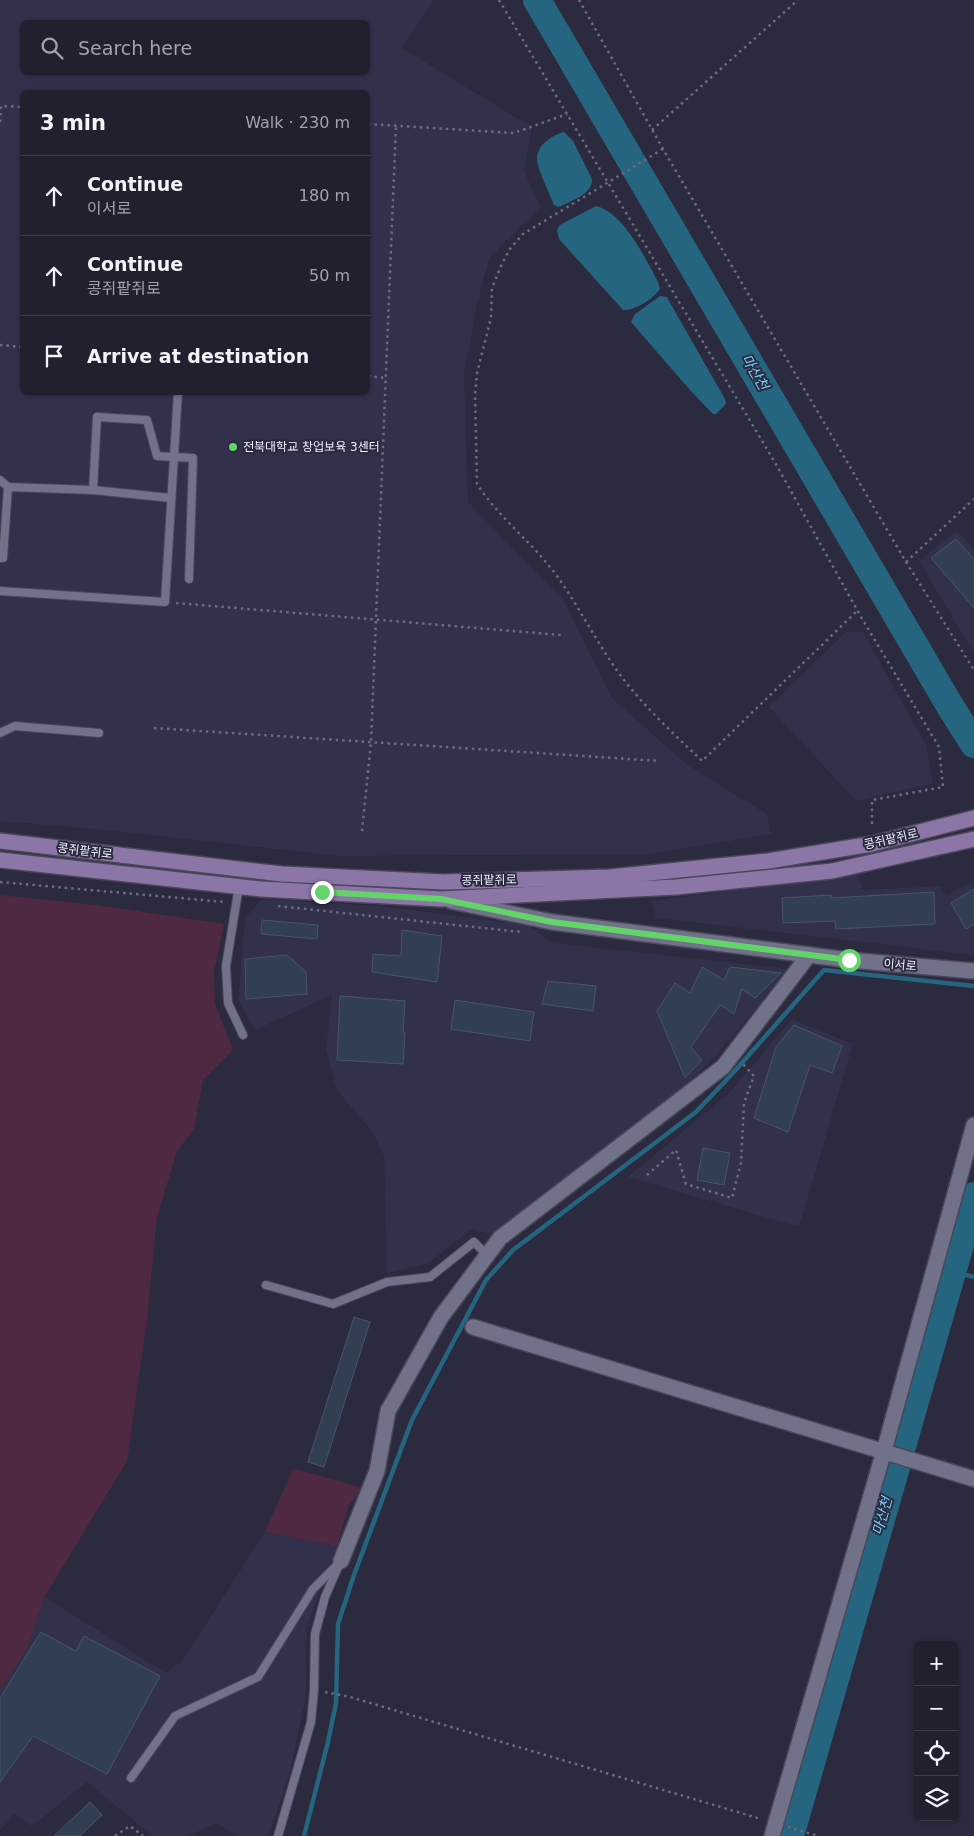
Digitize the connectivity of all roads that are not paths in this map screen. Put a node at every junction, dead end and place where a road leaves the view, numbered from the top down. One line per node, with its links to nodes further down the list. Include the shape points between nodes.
1 (178, 395): 2 (lane)
2 (174, 458): 5 (lane, via 157,456 147,420 97,417); 6 (lane); 8 (lane, via 193,458)
3 (0, 480): 4 (lane)
4 (8, 487): 5 (lane); 7 (lane, via 3,558)
5 (93, 490): 6 (lane)
6 (172, 498): 9 (lane, via 165,602)
7 (0, 558)
8 (189, 579)
9 (0, 591)
10 (0, 733): 11 (lane, via 16,726)
11 (99, 733)
12 (974, 818): 14 (main road, 콩쥐팥쥐로, via 872,844 768,861 610,877 444,882 282,874)
13 (974, 839): 17 (main road, 콩쥐팥쥐로, via 822,872 676,887)
14 (0, 841)
15 (0, 860): 16 (main road, 콩쥐팥쥐로)
16 (240, 886): 17 (main road, 콩쥐팥쥐로); 20 (lane, via 226,975 228,1003)
17 (441, 899): 18 (street, 이서로, via 552,922)
18 (808, 955): 19 (street, 이서로); 22 (street, via 723,1067 500,1238)
19 (974, 971)
20 (242, 1035)
21 (974, 1125): 25 (street)
22 (487, 1255): 23 (lane, via 474,1242 430,1277 387,1282 333,1304); 27 (street, via 441,1317 388,1411 376,1471)
23 (266, 1285)
24 (473, 1327): 25 (street)
25 (888, 1452): 26 (street); 29 (street)
26 (974, 1479)
27 (341, 1561): 28 (lane, via 313,1589 258,1677 175,1716); 30 (lane, via 325,1597 315,1634 311,1722)
28 (131, 1778)
29 (777, 1828)
30 (278, 1836)

